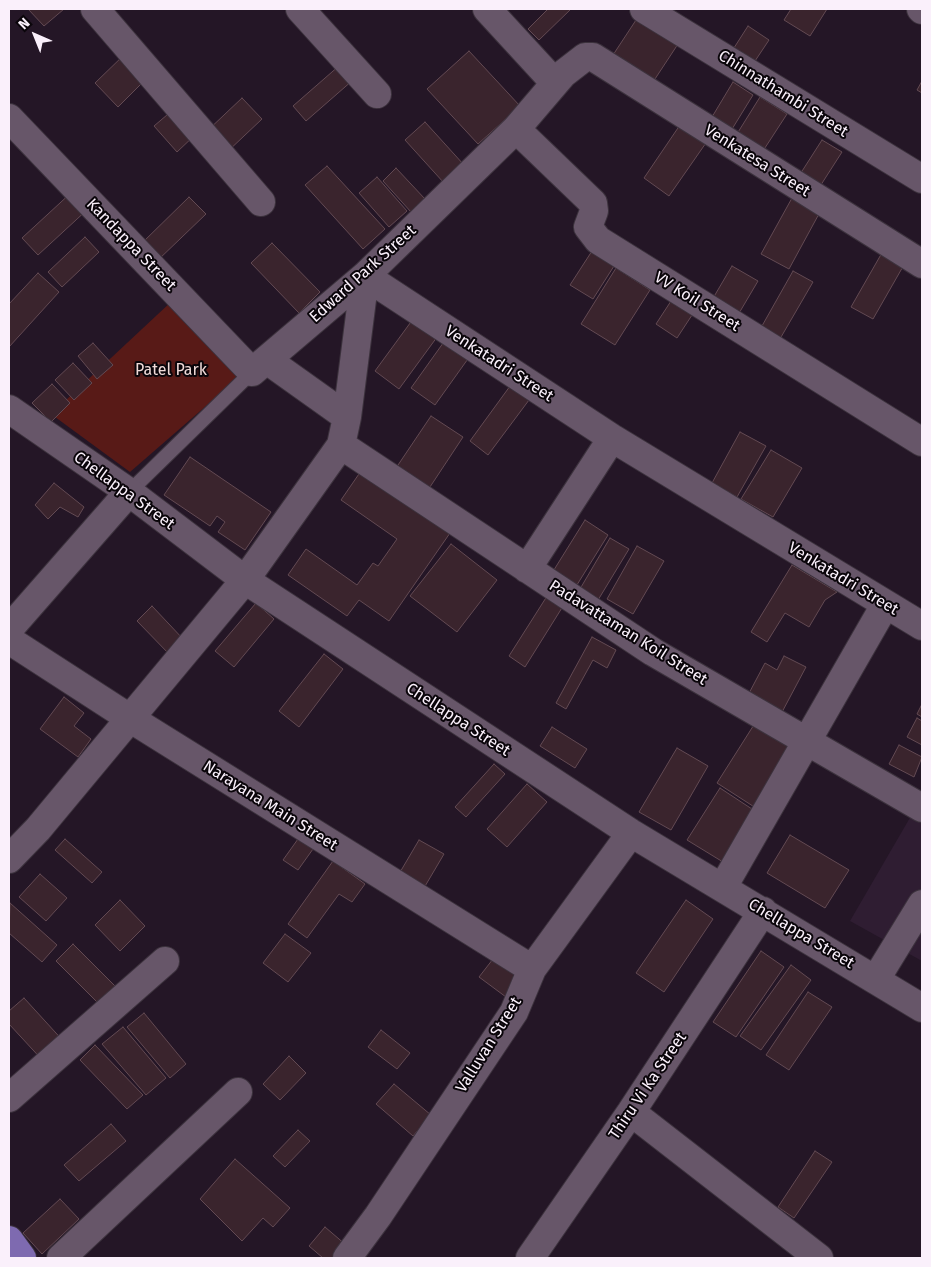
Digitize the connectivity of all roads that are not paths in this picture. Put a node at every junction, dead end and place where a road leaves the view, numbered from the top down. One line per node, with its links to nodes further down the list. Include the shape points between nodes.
1 (95, 9): 11 (street)
2 (300, 9): 7 (street)
3 (488, 9): 6 (street)
4 (644, 9): 10 (street, Chinnathambi Street)
5 (593, 57): 6 (street, Edward Park Street, via 579,60); 12 (street, Venkatesa Street)
6 (555, 83): 9 (street, Edward Park Street)
7 (377, 94)
8 (9, 118): 14 (street, Kandappa Street)
9 (516, 129): 13 (street, Edward Park Street); 18 (street, VV Koil Street, via 593,203 594,211 588,227 598,240)
10 (922, 179)
11 (261, 202)
12 (922, 264)
13 (365, 276): 14 (street, Edward Park Street); 16 (street); 17 (street, Venkatadri Street)
14 (259, 366): 16 (street); 20 (lane, Edward Park Street)
15 (9, 409): 20 (street, Chellappa Street)
16 (347, 416): 19 (street)
17 (612, 438): 21 (street); 23 (street, Venkatadri Street)
18 (922, 442)
19 (341, 445): 21 (street, Padavattaman Koil Street); 22 (street)
20 (129, 492): 22 (street, Chellappa Street); 25 (street)
21 (527, 569): 28 (street, Padavattaman Koil Street, via 653,652)
22 (245, 580): 27 (street); 30 (street, Chellappa Street)
23 (885, 605): 24 (street, Venkatadri Street); 28 (street)
24 (922, 626)
25 (9, 629)
26 (9, 640): 27 (street, Narayana Main Street)
27 (131, 719): 31 (street); 36 (street, Narayana Main Street)
28 (807, 741): 29 (street, Padavattaman Koil Street); 32 (street)
29 (922, 808)
30 (631, 833): 32 (street, Chellappa Street); 36 (street, Valluvan Street)
31 (9, 859)
32 (723, 887): 34 (street, Chellappa Street)
33 (922, 904): 37 (street)
34 (763, 911): 37 (street, Chellappa Street); 41 (street, Thiru Vi Ka Street)
35 (165, 961): 40 (street)
36 (532, 970): 45 (street, Valluvan Street, via 514,1012)
37 (876, 979): 38 (street, Chellappa Street)
38 (922, 1008)
39 (238, 1092): 44 (street)
40 (9, 1098)
41 (630, 1112): 46 (street, Thiru Vi Ka Street); 47 (street)
42 (9, 1240): 43 (main road)
43 (22, 1258)
44 (61, 1258)
45 (347, 1258)
46 (530, 1258)
47 (819, 1258)

